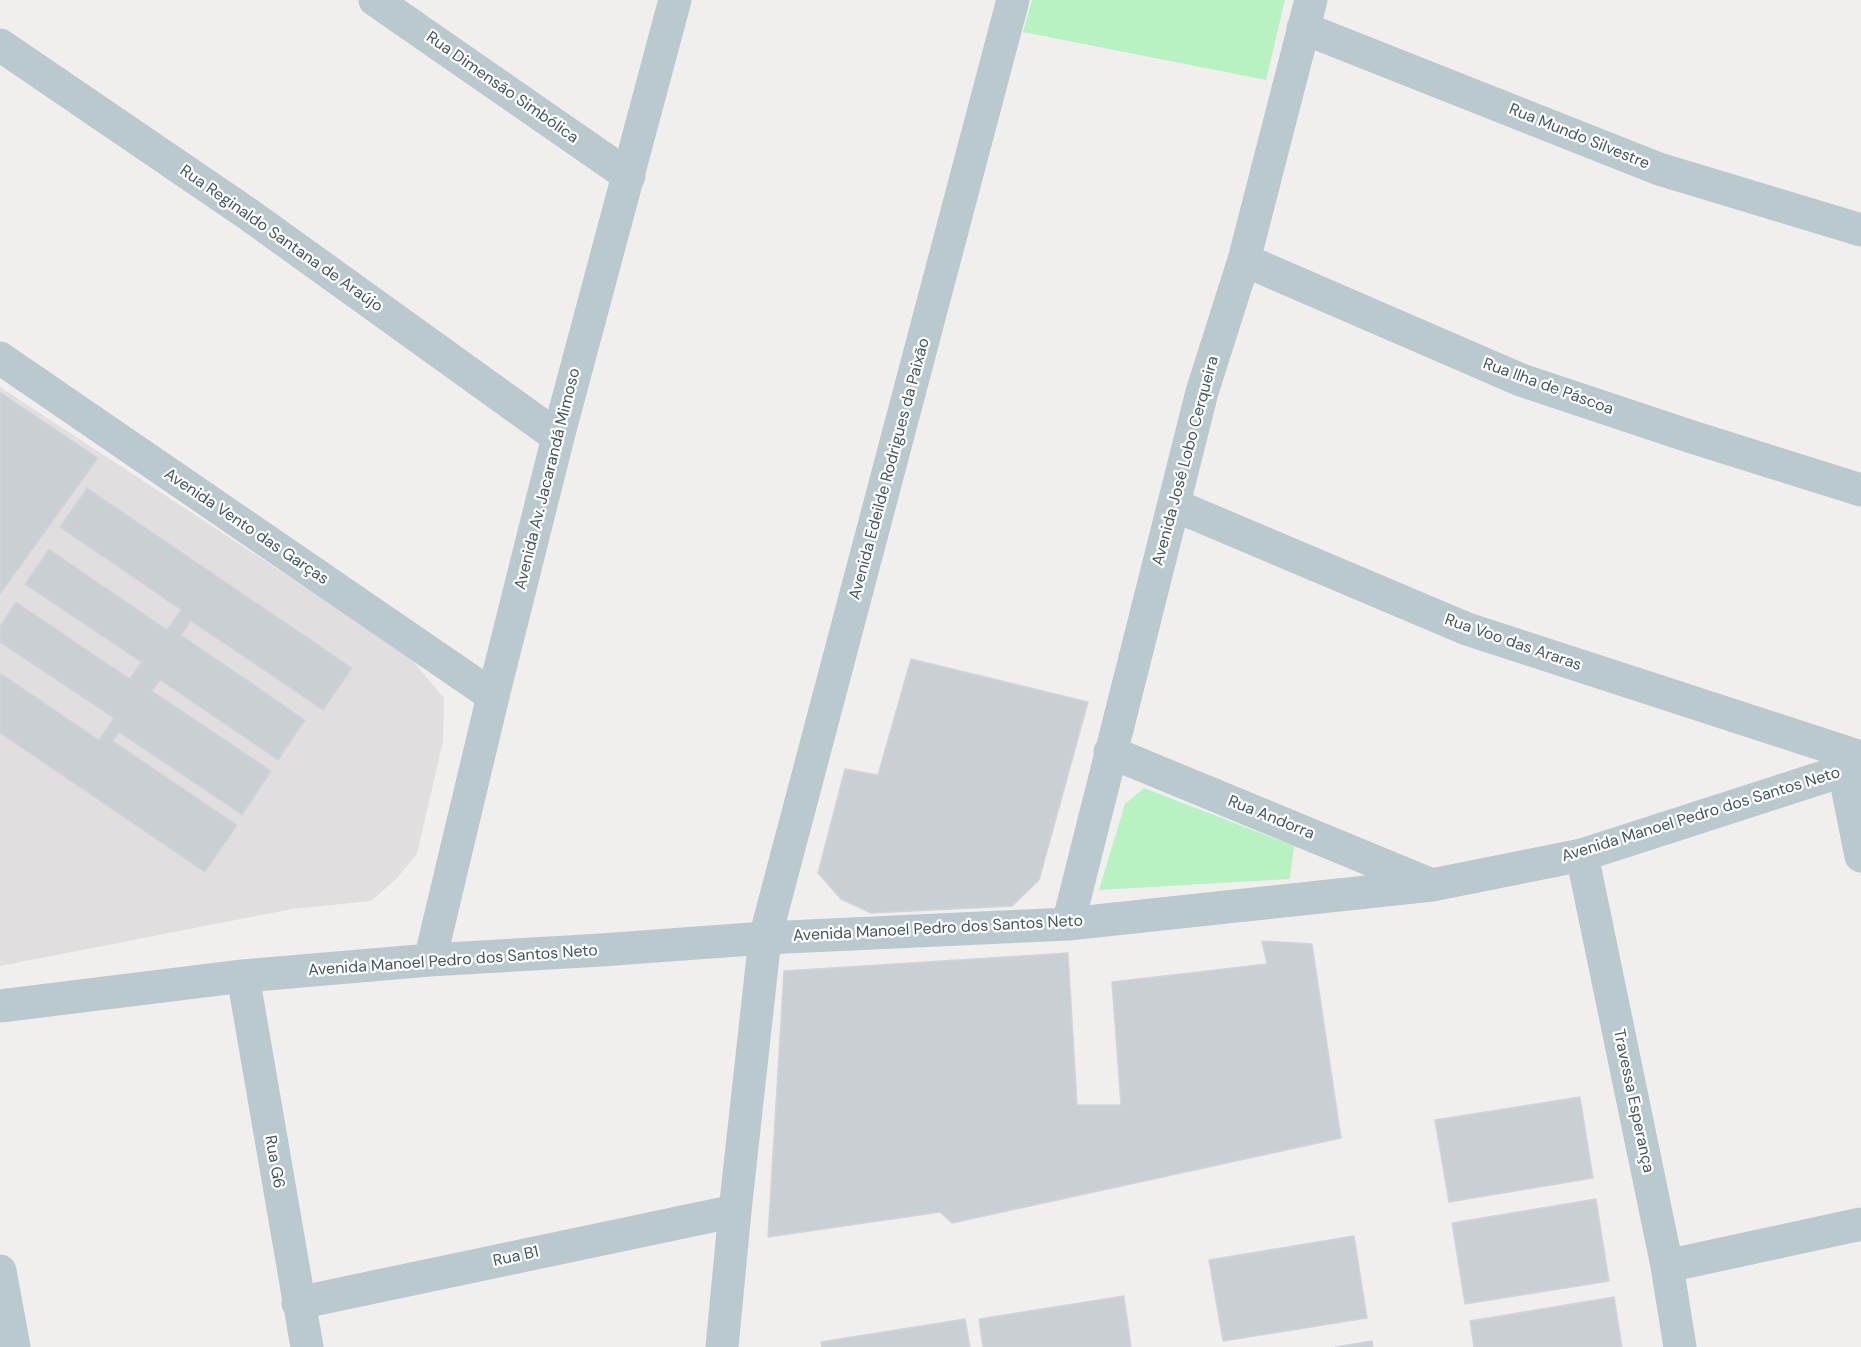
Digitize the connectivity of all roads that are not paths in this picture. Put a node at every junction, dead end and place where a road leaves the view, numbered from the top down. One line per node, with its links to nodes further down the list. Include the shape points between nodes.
1 (375, 0): 6 (street, Rua Dimensão Simbólica)
2 (675, 0): 6 (street, Avenida Av. Jacarandá Mimoso)
3 (1013, 0): 20 (street, Avenida Edeilde Rodrigues da Paixão)
4 (1307, 14): 7 (street, Rua Mundo Silvestre, via 1659,169); 8 (street, Avenida José Lobo Cerqueira)
5 (0, 45): 10 (street, Rua Reginaldo Santana de Araújo, via 248,214)
6 (629, 176): 10 (street, Avenida Av. Jacarandá Mimoso)
7 (1861, 230)
8 (1244, 260): 11 (street, Rua Ilha de Páscoa, via 1521,380); 12 (street, Avenida José Lobo Cerqueira, via 1202,392)
9 (0, 358): 13 (street, Avenida Vento das Garças)
10 (558, 437): 13 (street, Avenida Av. Jacarandá Mimoso)
11 (1861, 490)
12 (1174, 505): 14 (street, Avenida José Lobo Cerqueira); 15 (street, Rua Voo das Araras, via 1467,629)
13 (493, 696): 21 (street, Avenida Av. Jacarandá Mimoso)
14 (1110, 752): 18 (street, Rua Andorra); 19 (street, Avenida José Lobo Cerqueira)
15 (1855, 764): 16 (street, Avenida Manoel Pedro dos Santos Neto); 17 (street)
16 (1582, 855): 18 (street, Avenida Manoel Pedro dos Santos Neto); 26 (street, Travessa Esperança)
17 (1861, 856)
18 (1432, 885): 19 (street, Avenida Manoel Pedro dos Santos Neto)
19 (1068, 924): 20 (street, Avenida Manoel Pedro dos Santos Neto)
20 (765, 938): 21 (street, Avenida Manoel Pedro dos Santos Neto); 24 (street, Avenida Edeilde Rodrigues da Paixão)
21 (430, 960): 22 (street, Avenida Manoel Pedro dos Santos Neto)
22 (243, 976): 23 (street, Avenida Manoel Pedro dos Santos Neto); 28 (street, Rua G6)
23 (0, 1006)
24 (735, 1211): 28 (street, Rua B1); 31 (street, Avenida Edeilde Rodrigues da Paixão)
25 (1861, 1224): 26 (street)
26 (1666, 1266): 32 (street, Travessa Esperança)
27 (1, 1282): 29 (street)
28 (298, 1304): 30 (street, Rua G6)
29 (14, 1347)
30 (307, 1347)
31 (722, 1347)
32 (1680, 1347)

